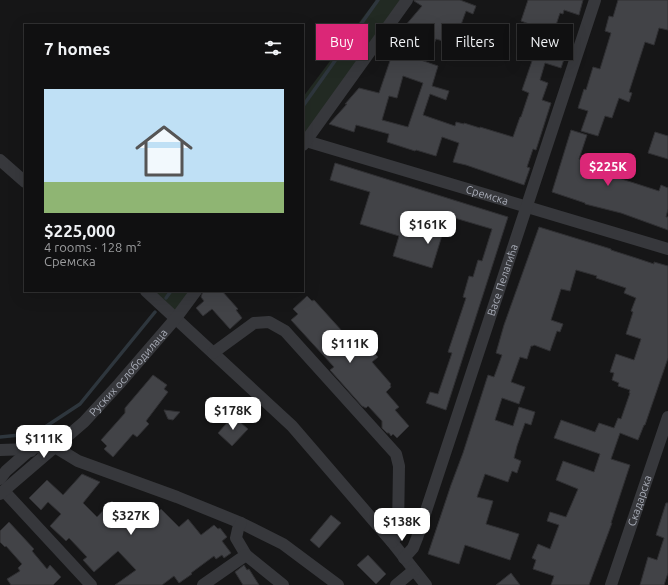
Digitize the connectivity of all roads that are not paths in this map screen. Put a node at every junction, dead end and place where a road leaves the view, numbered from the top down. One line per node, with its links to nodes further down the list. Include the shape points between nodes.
1 (407, 0): 3 (street)
2 (595, 0): 6 (street, Васе Пелагића)
3 (304, 143): 6 (street, Сремска)
4 (0, 160): 5 (street)
5 (24, 181)
6 (527, 206): 7 (street, Сремска); 22 (street, Васе Пелагића)
7 (668, 248)
8 (147, 292): 10 (street)
9 (195, 292): 10 (street, Руских ослободилаца)
10 (176, 318): 11 (street); 13 (street, Руских ослободилаца, via 84,422)
11 (213, 353): 21 (street, via 254,323 269,322 285,330 396,454 399,466); 23 (street, via 292,426)
12 (668, 417): 33 (street, Скадарска)
13 (58, 444): 14 (street, Руских ослободилаца); 17 (street, Руских ослободилаца); 20 (street, via 73,459)
14 (31, 449): 15 (street); 17 (street, via 32,459); 18 (street, Руских ослободилаца)
15 (0, 450)
16 (0, 454): 18 (street, Руских ослободилаца, via 4,462)
17 (29, 468): 19 (street, Руских ослободилаца)
18 (3, 475)
19 (2, 492): 27 (street)
20 (241, 523): 24 (street, via 236,538); 30 (street, via 283,544)
21 (398, 530): 22 (street); 23 (street)
22 (417, 538): 25 (street, Васе Пелагића)
23 (392, 542): 25 (street)
24 (246, 555): 28 (street); 29 (street)
25 (404, 558): 26 (street)
26 (414, 570): 31 (street); 32 (street)
27 (92, 585)
28 (203, 585)
29 (283, 585)
30 (338, 585)
31 (396, 585)
32 (426, 585)
33 (611, 585)

